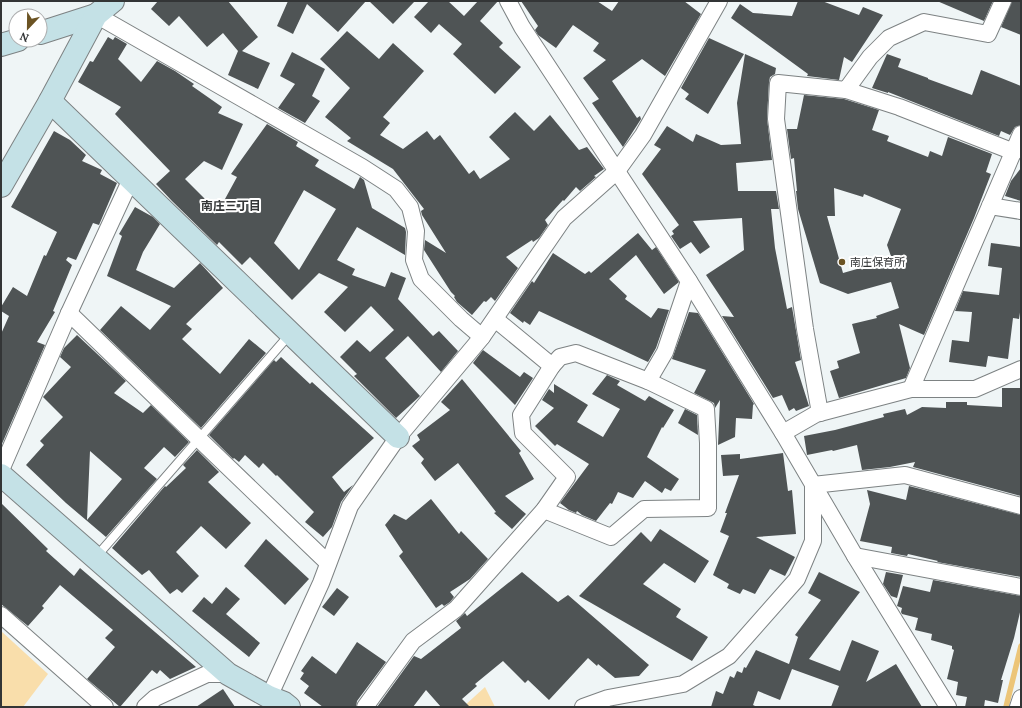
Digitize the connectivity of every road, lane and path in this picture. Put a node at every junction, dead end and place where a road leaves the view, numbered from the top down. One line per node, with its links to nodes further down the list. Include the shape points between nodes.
1 (113, 1): 5 (street)
2 (508, 1): 11 (street, via 522,27)
3 (719, 1): 11 (street, via 644,135)
4 (1002, 1): 7 (street, via 988,34 924,22 889,38 870,57)
5 (96, 15): 6 (street); 8 (street); 20 (street, via 396,189 410,207 416,231 414,260 421,279)
6 (48, 30)
7 (846, 90): 10 (street, via 899,107); 25 (street, via 778,83 776,118 805,329)
8 (50, 101): 12 (street); 13 (street)
9 (1021, 134): 10 (street)
10 (1014, 152): 14 (street)
11 (617, 171): 16 (street); 18 (street, via 564,218)
12 (131, 179): 17 (street); 19 (street)
13 (1, 186)
14 (990, 206): 15 (street); 24 (street)
15 (1021, 212)
16 (689, 281): 23 (street, via 665,352); 26 (street)
17 (69, 312): 28 (street); 29 (street)
18 (495, 319): 20 (street); 21 (street)
19 (291, 333): 27 (street); 28 (lane)
20 (482, 337): 27 (street)
21 (552, 366): 23 (street, via 560,357 576,353); 33 (street, via 521,415 523,433 567,477)
22 (1021, 369): 24 (street, via 975,390)
23 (648, 381): 33 (street, via 706,409 708,508 644,510 611,537)
24 (911, 389): 25 (street)
25 (820, 413): 26 (street)
26 (783, 433): 31 (street)
27 (398, 438): 36 (street, via 350,506)
28 (199, 439): 35 (lane); 36 (street)
29 (1, 470)
30 (1, 475): 35 (street)
31 (813, 485): 32 (street, via 905,475); 34 (street); 46 (street, via 813,541 797,579 729,656 683,684 608,698)
32 (1021, 506)
33 (544, 510): 45 (street, via 456,609 413,641)
34 (855, 556): 37 (street); 47 (street)
35 (95, 558): 39 (street)
36 (328, 563): 41 (street)
37 (1021, 587)
38 (1, 615): 42 (street)
39 (228, 674): 41 (street); 43 (street, via 207,674 155,698)
40 (1021, 698): 48 (street)
41 (266, 702): 44 (street, via 284,703)
42 (105, 707)
43 (145, 707)
44 (289, 707)
45 (365, 707)
46 (583, 707)
47 (948, 707)
48 (1018, 707)

